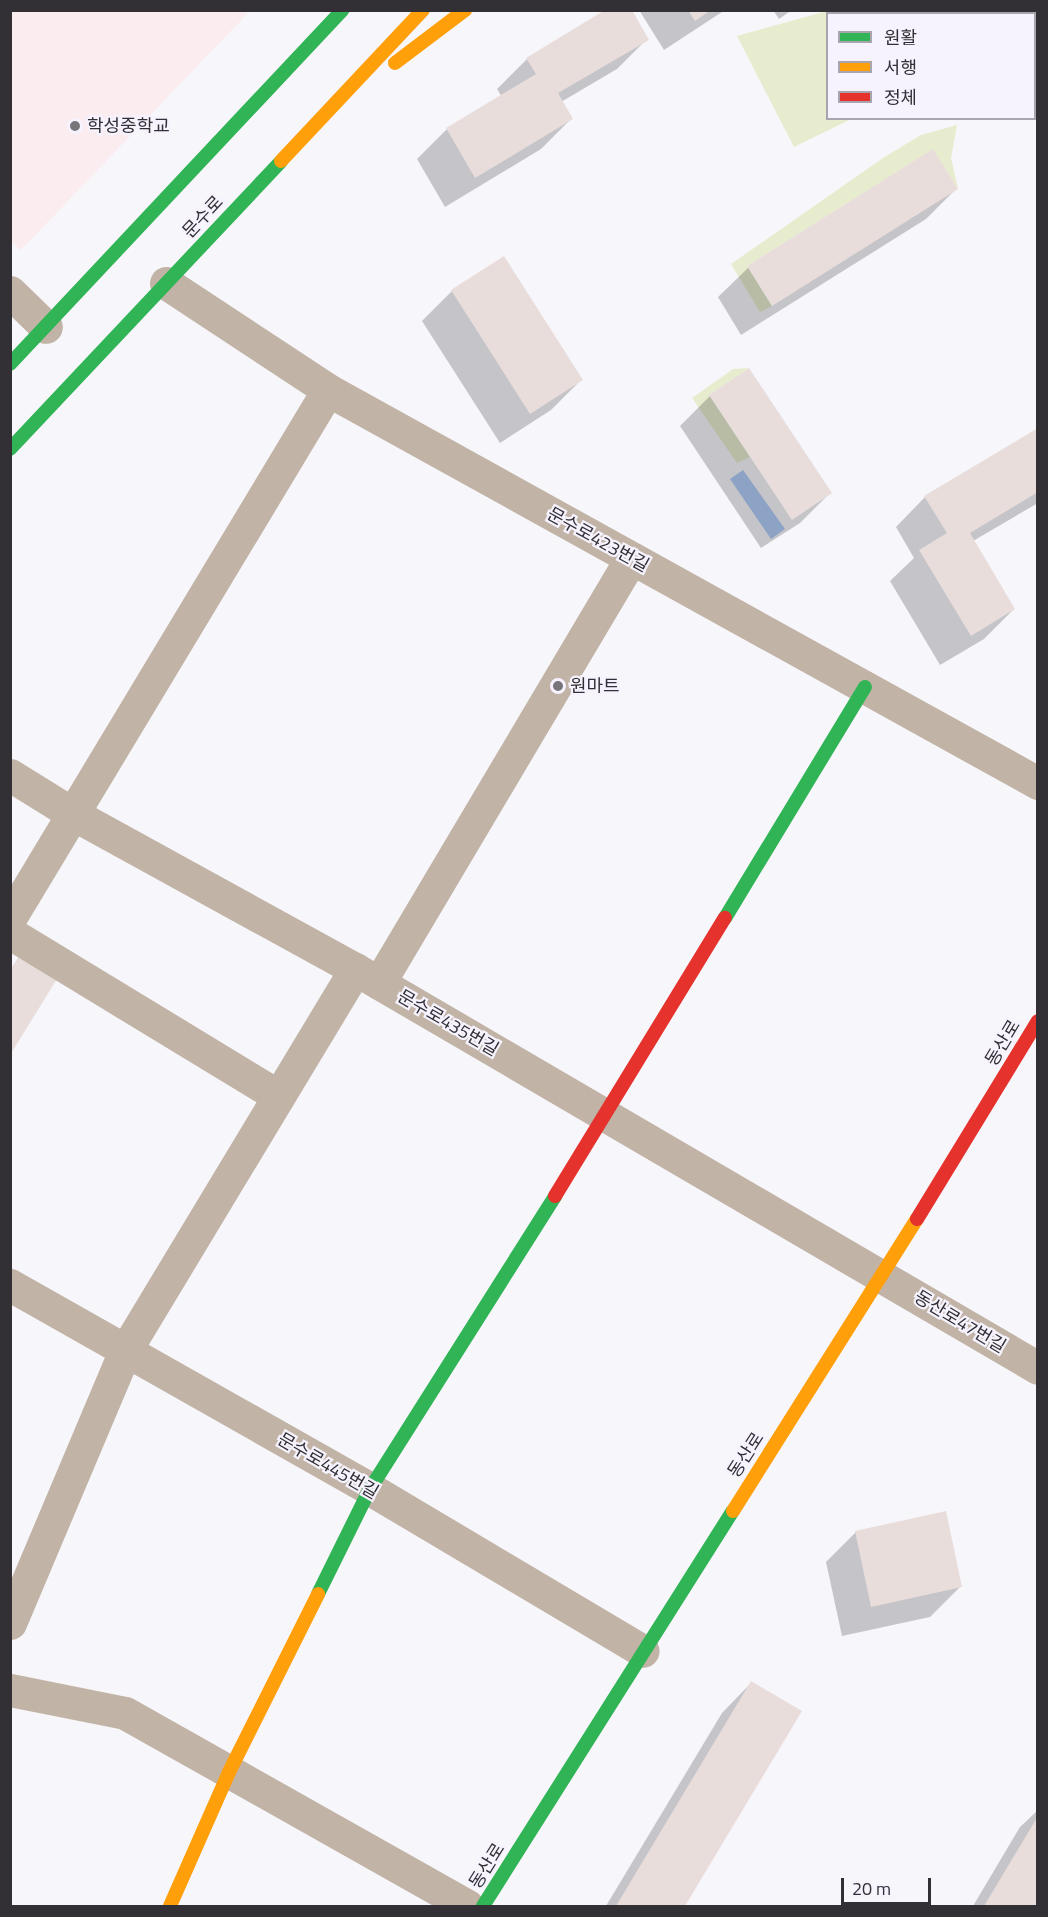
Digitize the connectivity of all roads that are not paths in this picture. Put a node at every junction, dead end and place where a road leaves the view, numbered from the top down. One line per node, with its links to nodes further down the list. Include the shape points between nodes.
1 (343, 10): 7 (street)
2 (423, 10): 4 (street, 문수로)
3 (465, 10): 4 (street)
4 (321, 118): 5 (street, 문수로)
5 (166, 283): 9 (street, 문수로423번길); 10 (street, 문수로)
6 (10, 292): 7 (street)
7 (46, 327): 8 (street)
8 (10, 364)
9 (328, 390): 11 (street, 문수로423번길); 15 (street)
10 (10, 449)
11 (631, 558): 12 (street, 문수로423번길); 18 (street)
12 (865, 687): 14 (street, 문수로423번길); 21 (street)
13 (10, 775): 15 (street, 문수로435번길)
14 (1038, 783)
15 (73, 814): 16 (street); 18 (street, 문수로435번길)
16 (10, 918)
17 (10, 933): 20 (street)
18 (367, 976): 20 (street); 21 (street, 문수로435번길)
19 (1038, 1021): 22 (street, 동산로)
20 (278, 1096): 24 (street)
21 (606, 1115): 22 (street, 문수로435번길); 26 (street)
22 (882, 1276): 25 (street, 동산로47번길); 28 (street, 동산로)
23 (10, 1285): 24 (street, 문수로445번길)
24 (125, 1351): 26 (street, 문수로445번길); 27 (street)
25 (1038, 1368)
26 (370, 1489): 28 (street, 문수로445번길); 30 (street)
27 (10, 1623)
28 (643, 1651): 33 (street, 동산로)
29 (10, 1690): 30 (street, via 125,1713)
30 (229, 1772): 31 (street); 32 (street)
31 (170, 1906)
32 (467, 1906)
33 (483, 1906)

